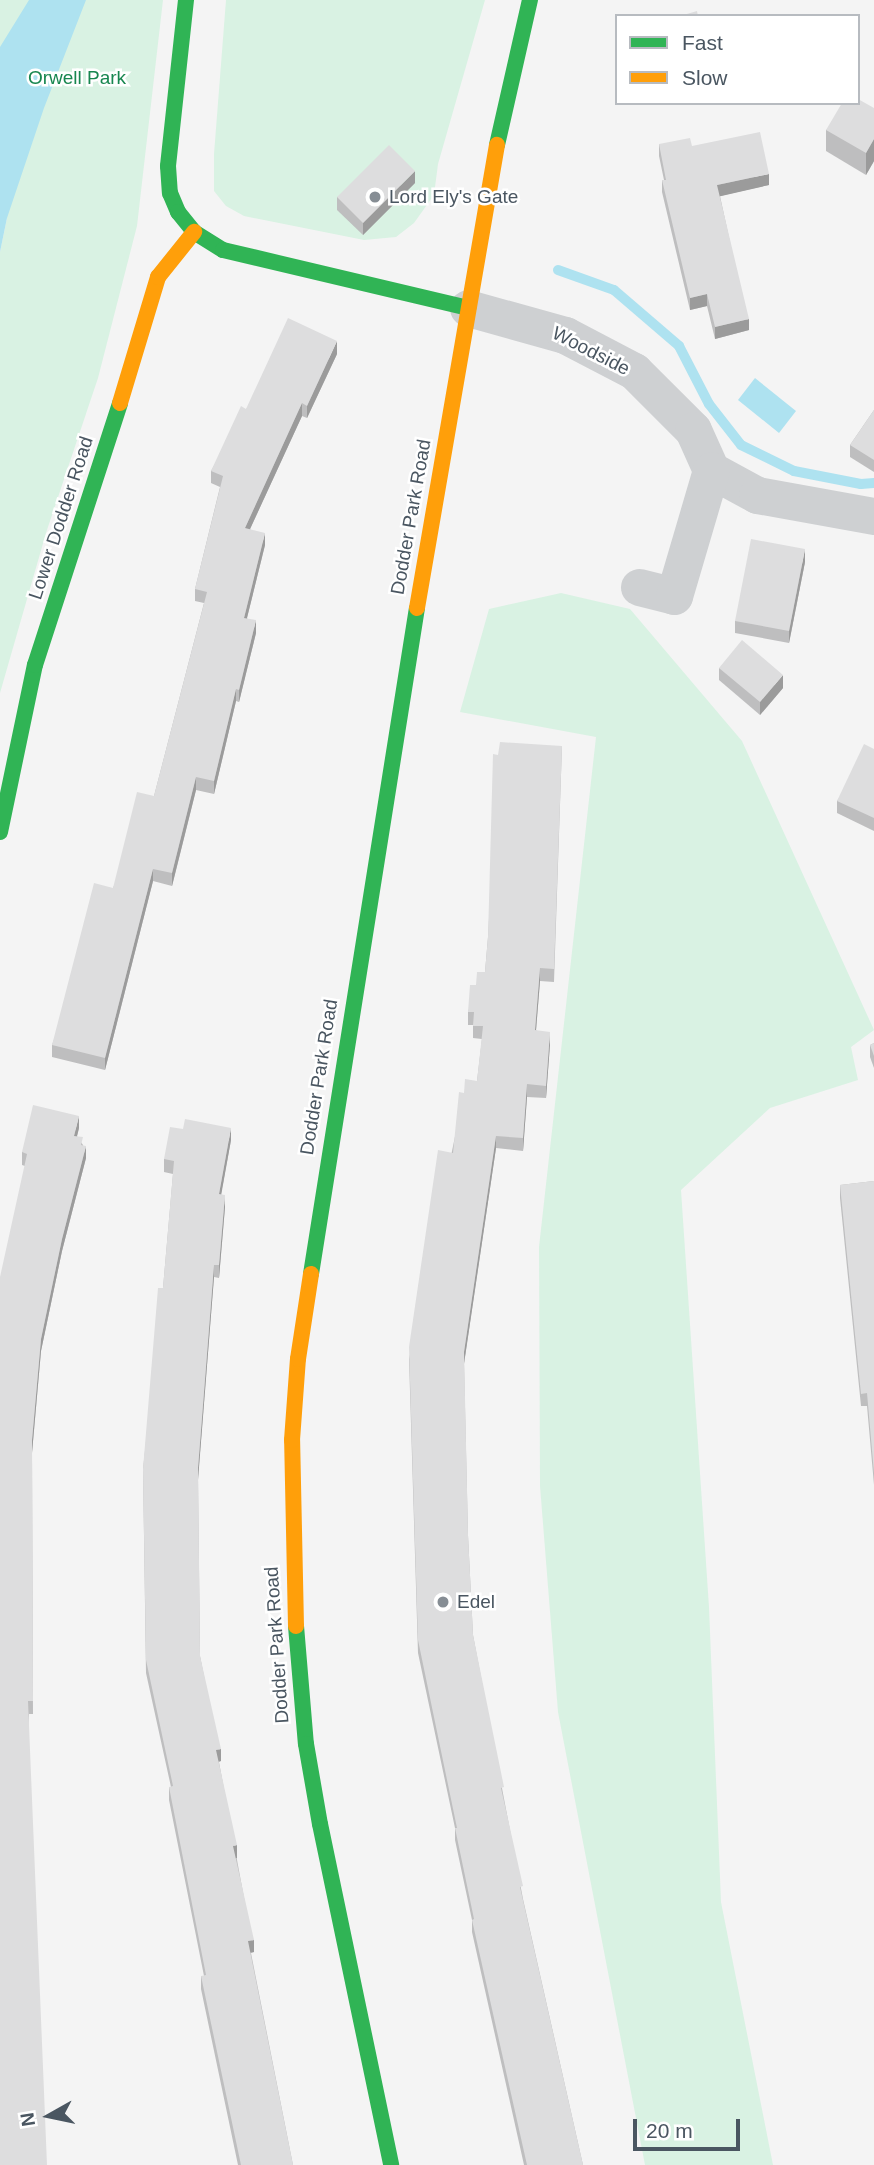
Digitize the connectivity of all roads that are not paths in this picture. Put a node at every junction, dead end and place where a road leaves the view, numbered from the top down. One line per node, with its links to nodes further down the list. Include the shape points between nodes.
1 (186, 0): 3 (main road, via 168,166 170,193)
2 (530, 0): 4 (main road, Dodder Park Road, via 491,173)
3 (194, 232): 4 (main road, via 223,250); 8 (main road, Lower Dodder Road, via 158,277 92,497 35,664)
4 (468, 307): 5 (street, Woodside, via 553,331 634,371 693,430); 9 (main road, Dodder Park Road, via 332,1128 298,1359 292,1440 293,1597 306,1744)
5 (711, 470): 6 (street, via 757,495); 7 (street, via 674,596)
6 (874, 516)
7 (639, 587)
8 (0, 832)
9 (391, 2165)

